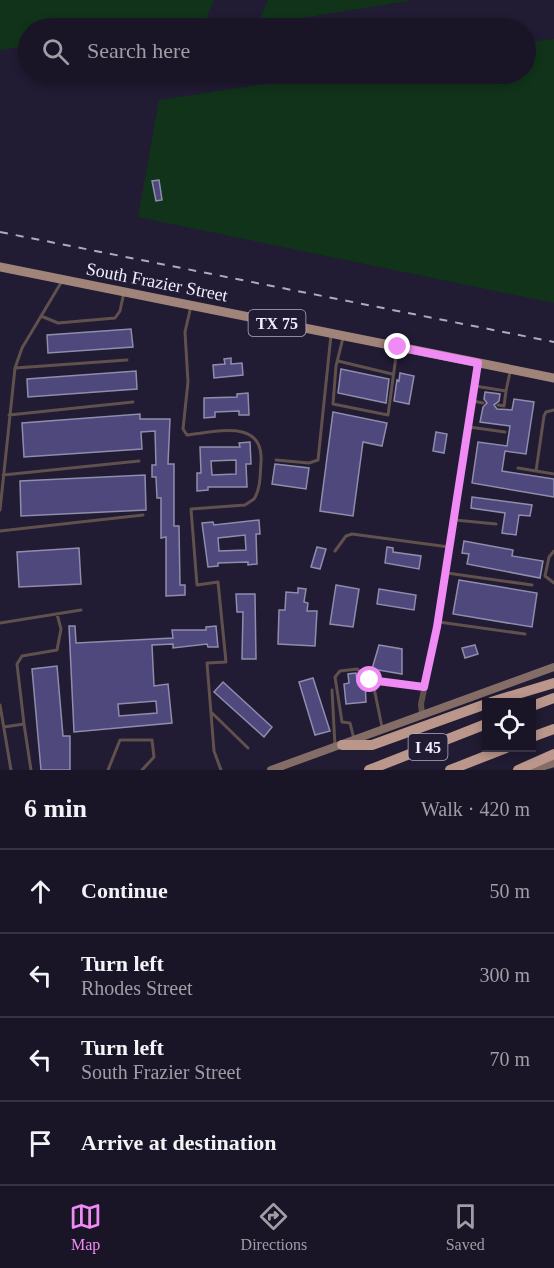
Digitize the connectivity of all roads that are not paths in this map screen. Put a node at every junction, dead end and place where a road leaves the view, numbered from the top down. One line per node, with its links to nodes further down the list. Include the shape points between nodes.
1 (0, 267): 2 (main road, South Frazier Street / TX 75)
2 (63, 280): 3 (main road, South Frazier Street / TX 75); 5 (lane)
3 (124, 292): 4 (main road, South Frazier Street / TX 75); 5 (lane, via 115,318 58,323)
4 (191, 306): 6 (main road, South Frazier Street / TX 75); 58 (lane, via 185,332 189,382 183,429 187,435 242,430 254,437 262,450 260,483 254,499 244,505 191,509 197,585 218,582 226,662 207,663)
5 (41, 316): 12 (lane)
6 (331, 334): 7 (main road, South Frazier Street / TX 75); 26 (lane, via 318,460)
7 (343, 336): 8 (main road, South Frazier Street / TX 75); 10 (lane)
8 (398, 347): 11 (main road, South Frazier Street / TX 75); 14 (lane)
9 (127, 360): 12 (lane)
10 (338, 361): 14 (lane); 14 (lane, via 333,404 388,415)
11 (478, 363): 13 (main road, South Frazier Street / TX 75); 16 (street)
12 (15, 368): 23 (lane)
13 (510, 369): 15 (main road, South Frazier Street / TX 75); 17 (lane)
14 (392, 374)
15 (554, 378)
16 (474, 386): 17 (lane); 18 (street)
17 (506, 391): 21 (lane, via 504,406)
18 (471, 401): 20 (lane); 24 (street)
19 (133, 402): 23 (lane)
20 (483, 403)
21 (498, 405)
22 (554, 410): 29 (lane, via 546,411 544,416)
23 (9, 415): 31 (lane)
24 (469, 428): 25 (lane); 34 (street)
25 (505, 432)
26 (276, 460)
27 (139, 461): 31 (lane)
28 (518, 468): 29 (lane)
29 (536, 471): 30 (lane)
30 (554, 474)
31 (3, 475): 32 (lane)
32 (0, 510)
33 (143, 515): 36 (lane)
34 (453, 519): 35 (lane); 37 (street)
35 (496, 524)
36 (0, 531)
37 (449, 547): 38 (lane, via 361,534 346,536); 40 (street)
38 (335, 551)
39 (554, 551): 41 (lane, via 545,576)
40 (445, 573): 42 (lane); 45 (street)
41 (554, 583)
42 (532, 585)
43 (81, 610): 44 (lane)
44 (57, 614): 46 (lane); 60 (lane, via 61,629 57,650 22,656 16,664)
45 (438, 622): 47 (lane); 51 (street)
46 (0, 623)
47 (525, 634)
48 (554, 668): 59 (main road)
49 (370, 680): 51 (lane); 64 (lane); 66 (lane, via 357,669 340,671 335,677 342,722 350,723)
50 (554, 683): 53 (highway)
51 (424, 687): 59 (street)
52 (332, 690): 67 (lane)
53 (504, 698)
54 (554, 698): 55 (highway)
55 (536, 704)
56 (0, 705): 62 (lane)
57 (482, 705): 67 (highway, via 372,745)
58 (211, 712): 68 (lane); 76 (lane, via 214,751)
59 (422, 715): 64 (main road)
60 (24, 724): 62 (lane); 73 (lane)
61 (482, 726): 78 (highway, I 45)
62 (4, 727): 72 (lane)
63 (554, 729): 65 (highway)
64 (383, 731): 66 (main road)
65 (536, 735)
66 (355, 740): 67 (main road)
67 (338, 746): 77 (main road)
68 (248, 748)
69 (494, 752): 79 (highway, I 45)
70 (554, 754): 80 (highway)
71 (554, 763): 81 (main road)
72 (11, 770)
73 (31, 770)
74 (108, 770): 75 (lane, via 120,740 152,740 154,757)
75 (141, 770)
76 (221, 770)
77 (271, 770)
78 (369, 770)
79 (450, 770)
80 (518, 770)
81 (531, 770)

